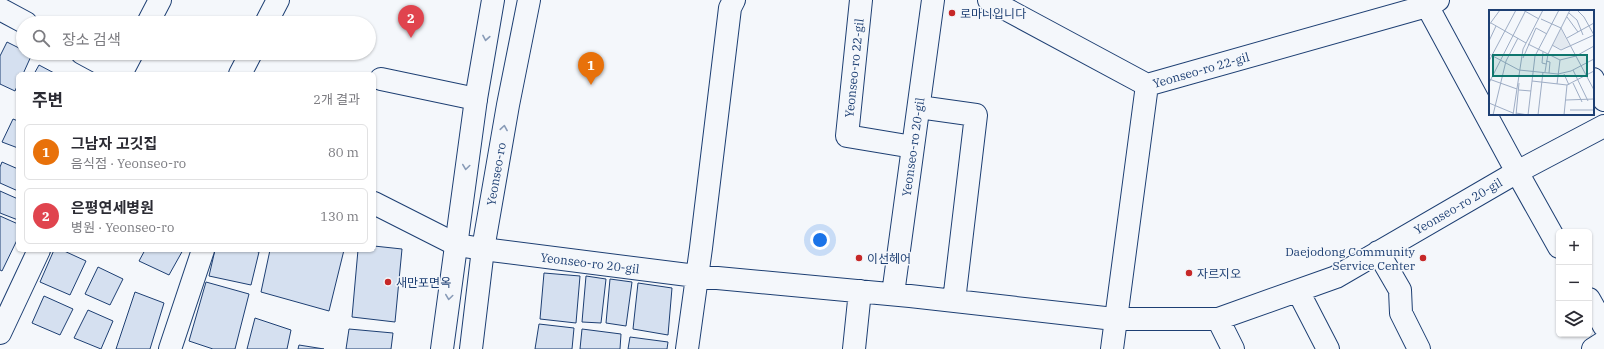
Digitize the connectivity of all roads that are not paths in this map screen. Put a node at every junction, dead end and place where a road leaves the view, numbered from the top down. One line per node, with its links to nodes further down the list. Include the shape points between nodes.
1 (160, 0): 11 (street)
2 (278, 0): 12 (street)
3 (493, 0): 23 (street, one-way to 23)
4 (529, 0): 32 (street, Yeonseo-ro, one-way to 4)
5 (734, 0): 36 (street, via 730,8)
6 (861, 0): 27 (street, Yeonseo-ro 22-gil, via 846,136)
7 (933, 0): 25 (street, Yeonseo-ro 20-gil)
8 (989, 0): 22 (street, Yeonseo-ro 22-gil)
9 (1430, 2): 22 (street, Yeonseo-ro 22-gil); 28 (street)
10 (0, 9): 13 (street)
11 (152, 16)
12 (270, 16)
13 (16, 18)
14 (95, 60): 17 (street)
15 (128, 60): 18 (street)
16 (247, 60): 19 (street)
17 (117, 72)
18 (122, 72)
19 (241, 72)
20 (381, 80): 23 (street)
21 (1594, 81): 24 (street)
22 (1147, 85): 42 (street)
23 (476, 99): 31 (street, one-way to 31)
24 (1604, 100)
25 (919, 107): 27 (street, Yeonseo-ro 20-gil); 40 (street, via 976,115)
26 (1604, 126): 28 (street, Yeonseo-ro 20-gil)
27 (913, 147): 39 (street, Yeonseo-ro 20-gil)
28 (1516, 172): 30 (street); 35 (street, Yeonseo-ro 20-gil)
29 (376, 204): 31 (street, Yeonseo-ro 20-gil)
30 (1556, 242)
31 (457, 245): 32 (street, Yeonseo-ro 20-gil); 48 (street, one-way to 48)
32 (483, 249): 36 (street, Yeonseo-ro 20-gil); 49 (street, Yeonseo-ro)
33 (38, 252): 45 (street)
34 (201, 252): 47 (street)
35 (1378, 252): 38 (street, Yeonseo-ro 20-gil, via 1336,277); 55 (street, via 1400,290 1401,313)
36 (696, 276): 37 (street, Yeonseo-ro 20-gil); 50 (street)
37 (860, 291): 39 (street, Yeonseo-ro 20-gil); 51 (street)
38 (1298, 291): 43 (street, Yeonseo-ro 20-gil); 54 (street)
39 (893, 294): 40 (street, Yeonseo-ro 20-gil)
40 (954, 301): 42 (street, Yeonseo-ro 20-gil)
41 (1590, 301): 44 (street)
42 (1114, 319): 43 (street, Yeonseo-ro 20-gil); 52 (street)
43 (1218, 319): 53 (street)
44 (1604, 326)
45 (0, 333)
46 (1604, 342): 56 (street)
47 (170, 349)
48 (442, 349)
49 (471, 349)
50 (687, 349)
51 (854, 349)
52 (1112, 349)
53 (1233, 349)
54 (1328, 349)
55 (1419, 349)
56 (1593, 349)

